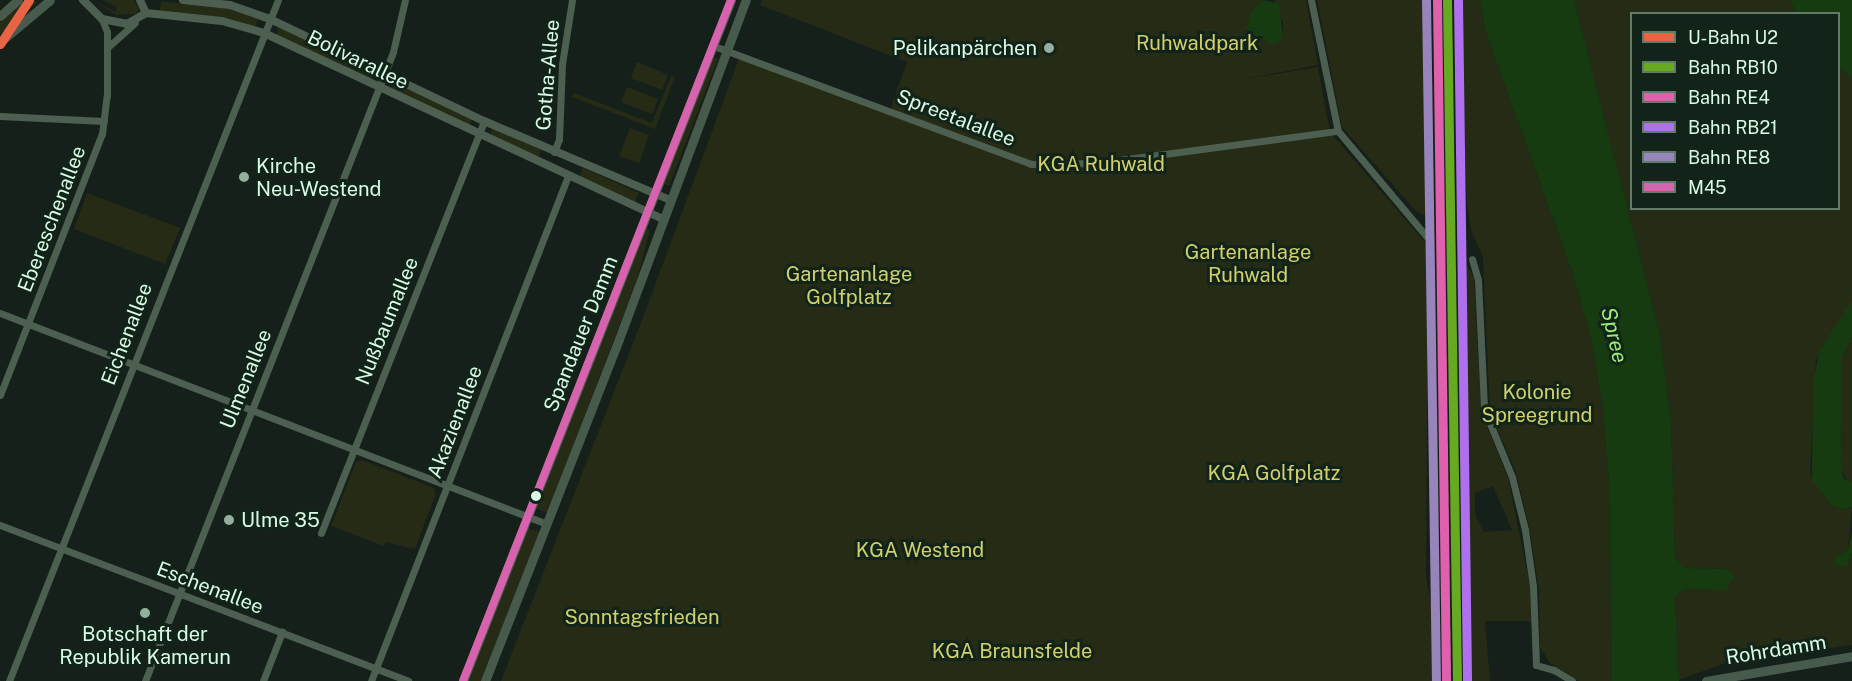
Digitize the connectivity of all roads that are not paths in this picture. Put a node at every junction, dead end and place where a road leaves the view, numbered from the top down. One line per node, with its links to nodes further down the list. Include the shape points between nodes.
1 (18, 0): 13 (main road)
2 (50, 0): 18 (main road)
3 (83, 0): 14 (street)
4 (140, 0): 12 (street)
5 (183, 0): 15 (street, Bolivarallee, via 230,5)
6 (278, 0): 15 (street, Eichenallee)
7 (405, 0): 22 (street, Ulmenallee, via 399,34)
8 (572, 0): 29 (street, Gotha-Allee, via 562,64 560,139)
9 (731, 0): 19 (main road, Spandauer Damm)
10 (746, 0): 21 (main road, Spandauer Damm)
11 (1311, 0): 27 (street)
12 (147, 13): 16 (street); 17 (street, Bolivarallee, via 222,21)
13 (0, 16)
14 (102, 19): 16 (street); 20 (street, Ebereschenallee)
15 (270, 19): 17 (street, Eichenallee); 22 (street, Bolivarallee)
16 (135, 23): 20 (street)
17 (264, 33): 23 (street, Bolivarallee); 41 (street, Eichenallee)
18 (0, 42)
19 (714, 46): 21 (street, Spreetalallee); 33 (main road, Spandauer Damm)
20 (106, 50): 26 (street, Ebereschenallee)
21 (726, 51): 27 (street, Spreetalallee, via 1030,164 1097,163); 34 (main road, Spandauer Damm)
22 (383, 75): 23 (street, Ulmenallee); 25 (street, Bolivarallee)
23 (378, 90): 28 (street, Bolivarallee); 43 (street, Ulmenallee)
24 (0, 116): 26 (street)
25 (484, 121): 28 (street, Nußbaumallee); 29 (street, Bolivarallee)
26 (104, 122): 40 (street, Ebereschenallee)
27 (1338, 131): 37 (street)
28 (478, 134): 31 (street, Bolivarallee); 44 (street, Nußbaumallee)
29 (554, 152): 30 (street, Bolivarallee); 31 (street)
30 (575, 161): 32 (street); 33 (street, Bolivarallee)
31 (547, 166): 32 (street, Bolivarallee)
32 (568, 176): 35 (street, Bolivarallee); 45 (street, Akazienallee)
33 (656, 195): 34 (street, Bolivarallee); 35 (main road, Spandauer Damm)
34 (668, 199): 36 (main road, Spandauer Damm)
35 (648, 213): 36 (street, Bolivarallee); 46 (main road, Spandauer Damm)
36 (662, 219): 47 (main road, Spandauer Damm)
37 (1427, 237)
38 (1472, 259): 62 (street, via 1478,280 1484,409 1512,477 1525,530 1533,586 1536,665)
39 (0, 313): 40 (street)
40 (28, 324): 41 (street); 42 (street, Ebereschenallee)
41 (134, 364): 43 (street); 50 (street, Eichenallee)
42 (0, 395)
43 (252, 410): 44 (street); 51 (street, Ulmenallee)
44 (353, 449): 45 (street); 49 (street, Nußbaumallee)
45 (448, 486): 46 (street); 54 (street, Akazienallee)
46 (528, 517): 47 (street); 60 (main road, Spandauer Damm)
47 (547, 524): 61 (main road, Spandauer Damm)
48 (0, 525): 50 (street, Eschenallee)
49 (321, 533)
50 (62, 548): 51 (street, Eschenallee); 55 (street, Eichenallee)
51 (179, 594): 52 (street, Eschenallee); 56 (street, Ulmenallee)
52 (282, 632): 54 (street, Eschenallee); 57 (street)
53 (1852, 656): 63 (main road, Rohrdamm)
54 (376, 668): 58 (street, Akazienallee); 59 (street, Eschenallee)
55 (9, 681)
56 (145, 681)
57 (262, 681)
58 (371, 681)
59 (408, 681)
60 (464, 681)
61 (485, 681)
62 (1572, 681)
63 (1706, 681)

